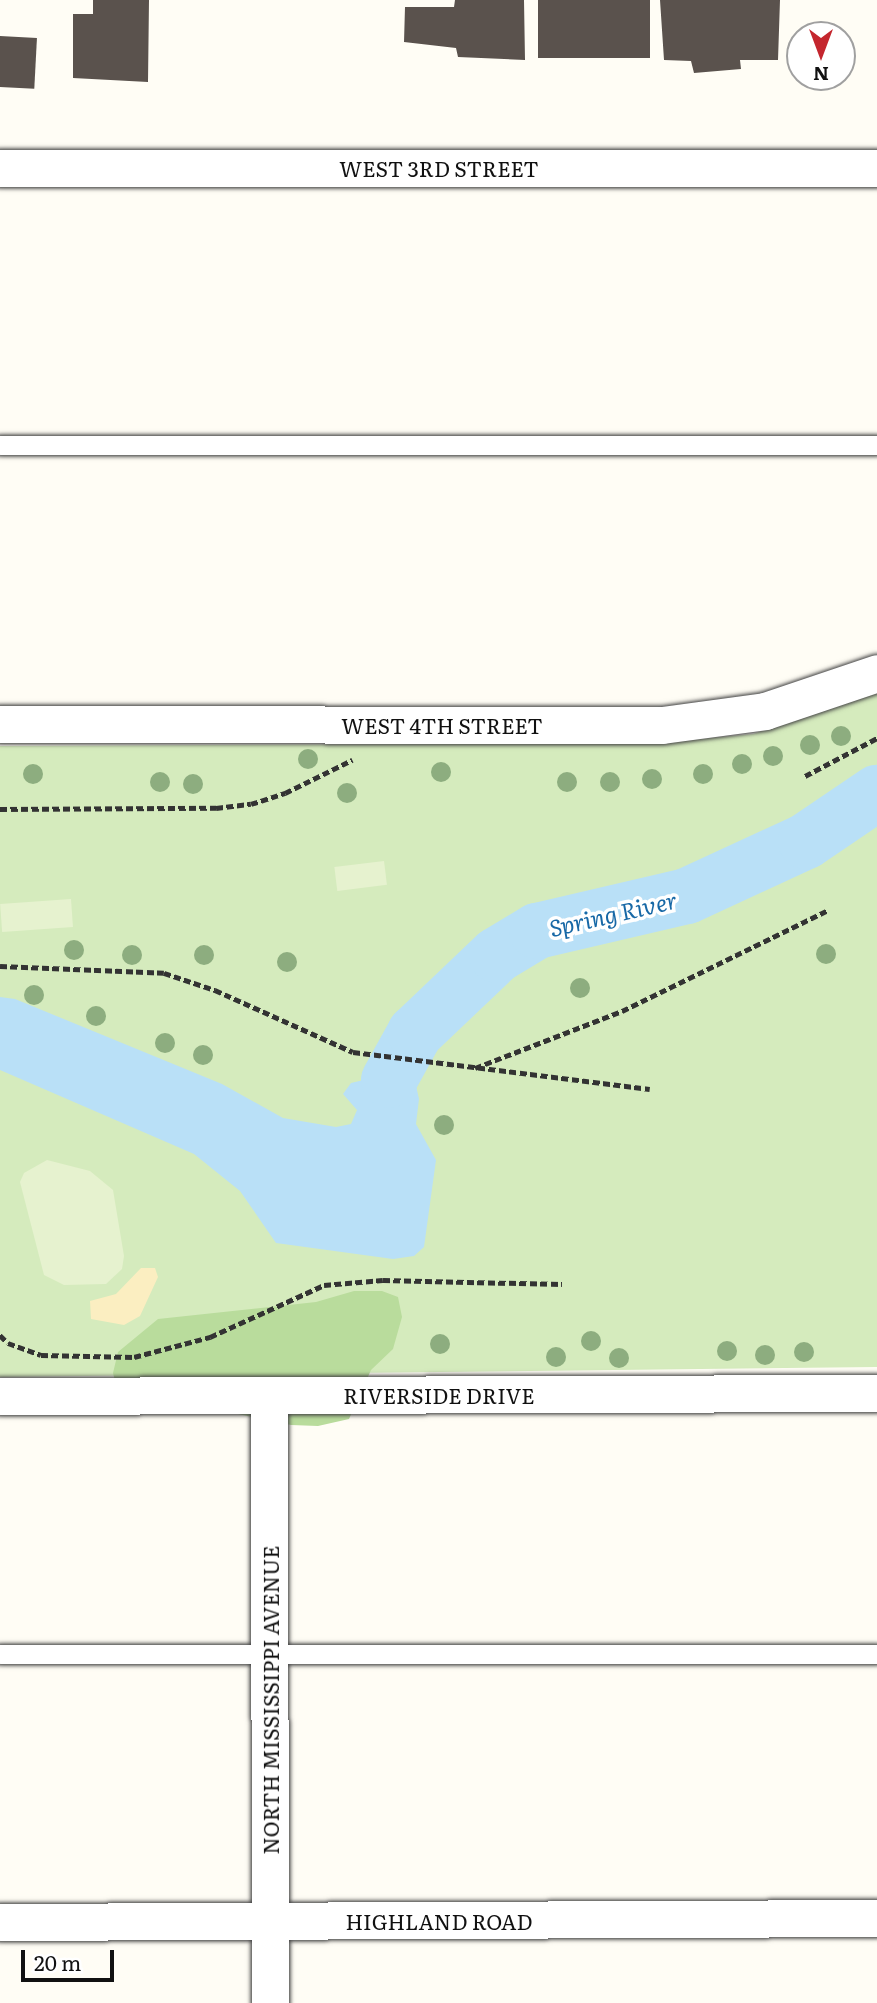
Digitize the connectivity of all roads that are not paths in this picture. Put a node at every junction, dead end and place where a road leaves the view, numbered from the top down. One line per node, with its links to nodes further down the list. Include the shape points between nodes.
1 (0, 168): 2 (street, WEST 3RD STREET)
2 (877, 168)
3 (0, 445): 4 (lane)
4 (877, 445)
5 (877, 673): 6 (street, WEST 4TH STREET, via 765,711 662,725)
6 (0, 724)
7 (877, 1393): 9 (street, RIVERSIDE DRIVE)
8 (0, 1396): 9 (street, RIVERSIDE DRIVE)
9 (269, 1396): 12 (street, NORTH MISSISSIPPI AVENUE)
10 (0, 1654): 12 (lane)
11 (877, 1654): 12 (lane)
12 (270, 1655): 15 (street, NORTH MISSISSIPPI AVENUE)
13 (877, 1918): 15 (street, HIGHLAND ROAD)
14 (0, 1922): 15 (street, HIGHLAND ROAD)
15 (270, 1922): 16 (street, NORTH MISSISSIPPI AVENUE)
16 (270, 2003)

